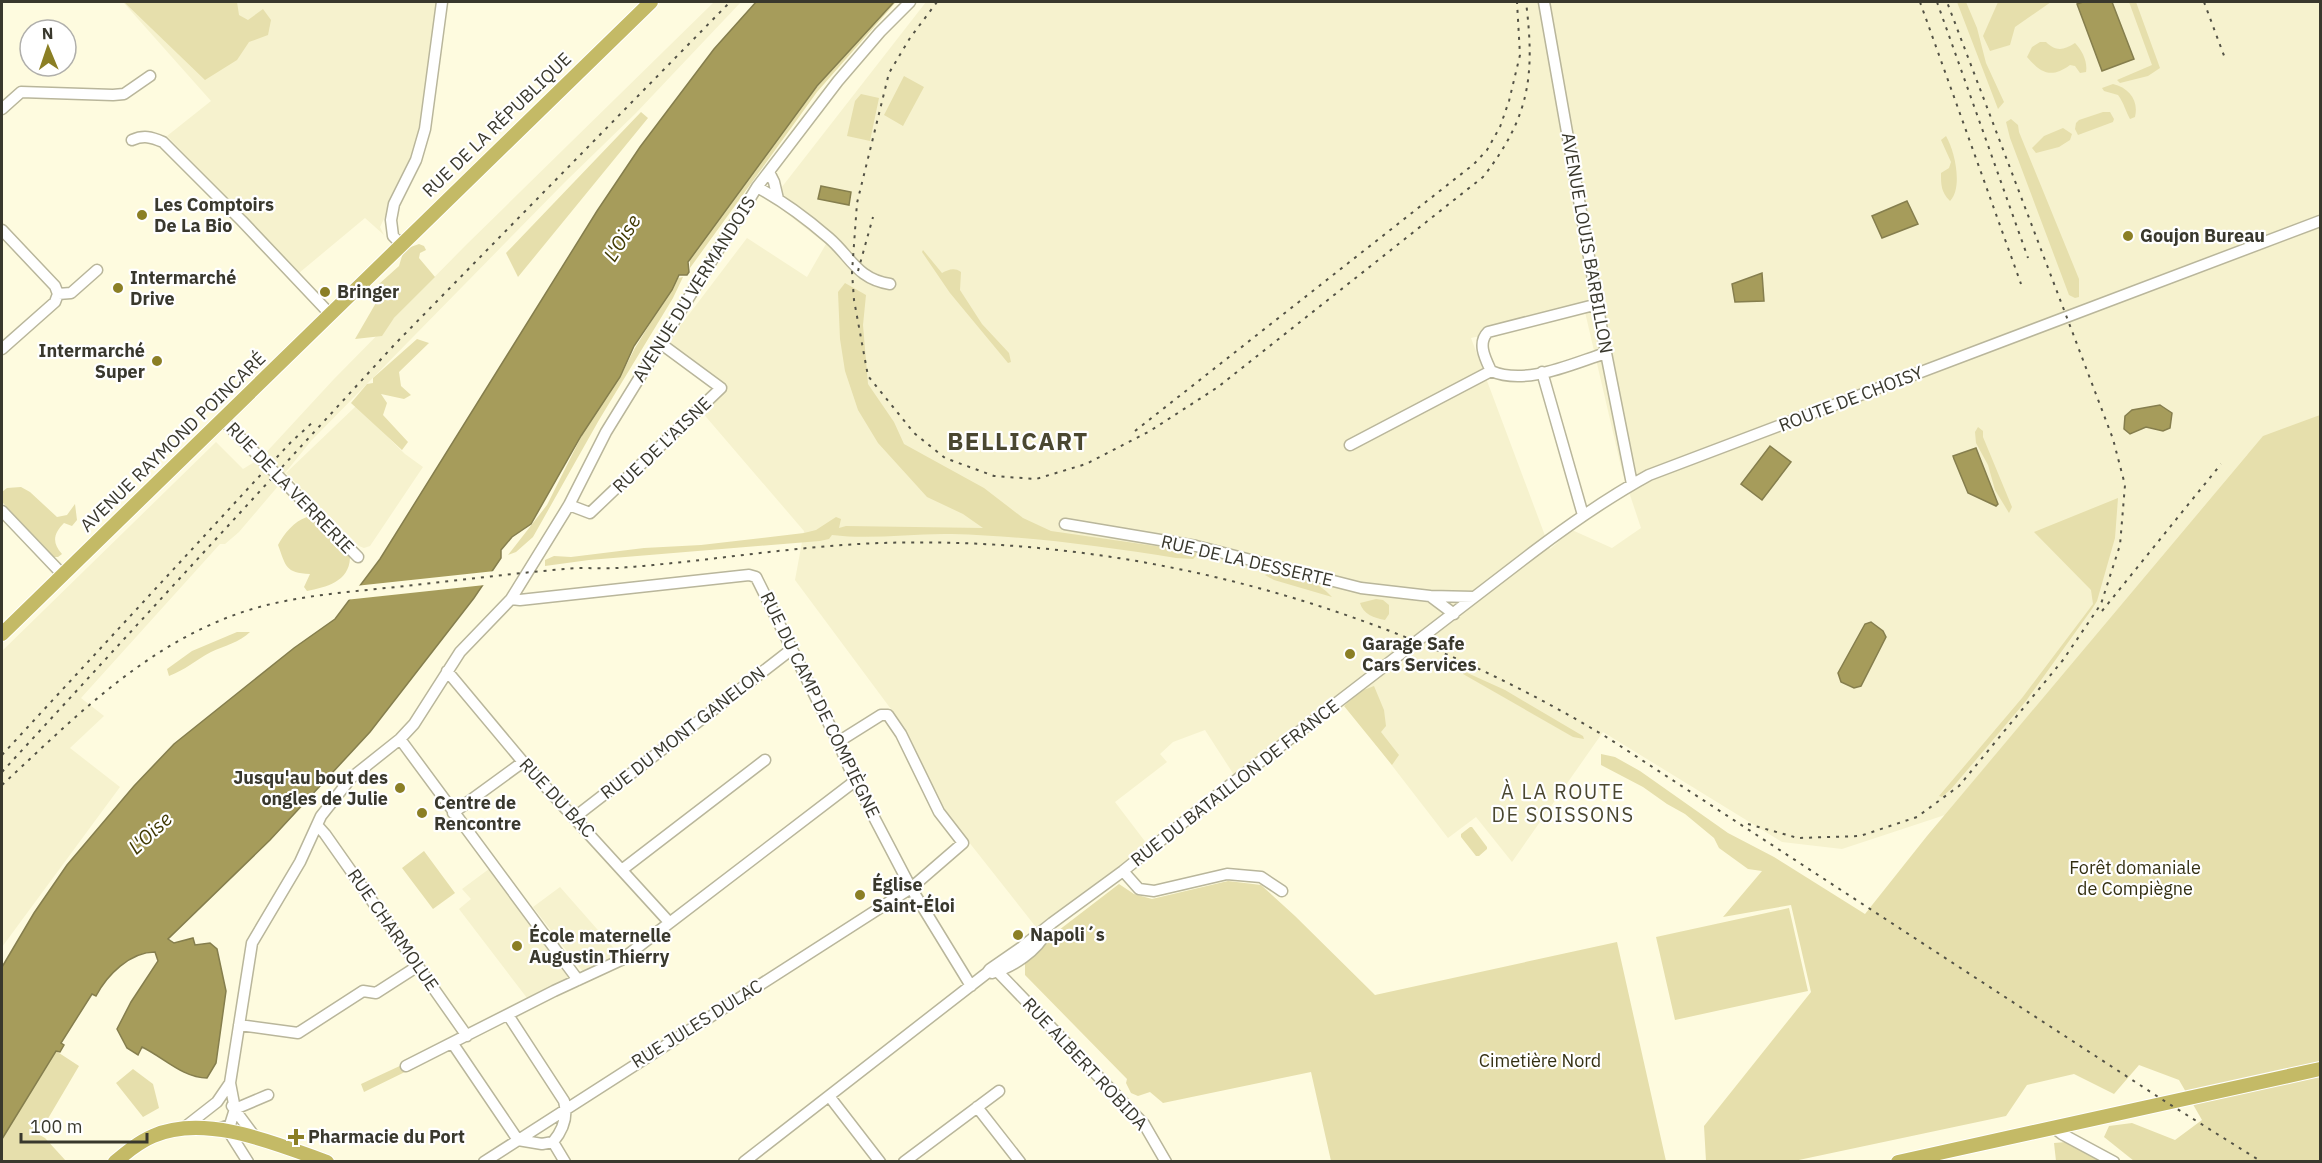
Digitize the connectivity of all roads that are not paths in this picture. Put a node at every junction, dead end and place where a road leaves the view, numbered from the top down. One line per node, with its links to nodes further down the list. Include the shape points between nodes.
1 (442, 2): 13 (street, via 425,129 391,220 393,236)
2 (651, 2): 13 (main road, RUE DE LA RÉPUBLIQUE)
3 (910, 2): 8 (street, AVENUE DU VERMANDOIS, via 838,81)
4 (1544, 2): 18 (street, AVENUE LOUIS BARBILLON)
5 (150, 76): 6 (street, via 124,94 21,92)
6 (2, 109)
7 (132, 140): 19 (street, via 149,136 163,142)
8 (769, 172): 9 (street, AVENUE DU VERMANDOIS); 10 (street)
9 (757, 187): 10 (street); 20 (street, AVENUE DU VERMANDOIS)
10 (778, 199): 16 (street, via 830,239 858,271)
11 (2320, 221): 27 (street, ROUTE DE CHOISY)
12 (2, 230): 17 (street, via 55,286)
13 (401, 244): 15 (main road, RUE DE LA RÉPUBLIQUE)
14 (97, 270): 17 (street, via 71,293)
15 (369, 275): 19 (main road, AVENUE RAYMOND POINCARÉ)
16 (890, 284)
17 (58, 294): 21 (street, via 56,302)
18 (1598, 304): 22 (street, AVENUE LOUIS BARBILLON); 23 (street, via 1488,332 1482,345)
19 (330, 314): 25 (main road, AVENUE RAYMOND POINCARÉ)
20 (660, 343): 28 (street, AVENUE DU VERMANDOIS, via 606,432); 28 (street, RUE DE L'AISNE, via 721,388 591,513)
21 (2, 349)
22 (1606, 353): 24 (street); 27 (street, AVENUE LOUIS BARBILLON)
23 (1491, 371): 24 (street, via 1504,377); 26 (street)
24 (1542, 372): 30 (street)
25 (222, 419): 32 (street, RUE DE LA VERRERIE); 33 (main road, AVENUE RAYMOND POINCARÉ)
26 (1350, 445)
27 (1632, 484): 30 (street, ROUTE DE CHOISY)
28 (569, 505): 36 (street, AVENUE DU VERMANDOIS)
29 (2, 510): 33 (street)
30 (1583, 515): 35 (street, ROUTE DE CHOISY)
31 (1065, 524): 34 (street, RUE DE LA DESSERTE, via 1196,546 1362,588)
32 (358, 557)
33 (63, 575): 38 (main road, AVENUE RAYMOND POINCARÉ)
34 (1430, 596): 35 (street, RUE DE LA DESSERTE); 37 (street)
35 (1474, 597): 37 (street, ROUTE DE CHOISY)
36 (511, 599): 40 (street, RUE DU CAMP DE COMPIÈGNE, via 752,575 759,579); 41 (street, AVENUE DU VERMANDOIS)
37 (1454, 614): 39 (street, ROUTE DE CHOISY)
38 (2, 634)
39 (1416, 642): 51 (street, RUE DU BATAILLON DE FRANCE)
40 (792, 649): 43 (street, RUE DU CAMP DE COMPIÈGNE); 48 (street, RUE DU MONT GANELON)
41 (447, 671): 42 (street, AVENUE DU VERMANDOIS); 45 (street, RUE DU BAC)
42 (400, 739): 47 (street); 49 (street, AVENUE DU VERMANDOIS, via 351,778)
43 (838, 742): 46 (street, RUE DU CAMP DE COMPIÈGNE); 52 (street, RUE JULES DULAC, via 881,715 888,715 939,812 963,843)
44 (765, 760): 50 (street)
45 (523, 762): 47 (street); 48 (street, RUE DU BAC)
46 (855, 781): 52 (street, RUE DU CAMP DE COMPIÈGNE); 54 (street)
47 (453, 813): 57 (street)
48 (575, 817): 50 (street, RUE DU BAC)
49 (316, 825): 55 (street, RUE CHARMOLUE); 60 (street, AVENUE DU VERMANDOIS, via 300,862 252,943)
50 (622, 869): 54 (street, RUE DU BAC)
51 (1123, 871): 53 (street, via 1138,888 1154,891 1227,874 1261,877); 56 (street, RUE DU BATAILLON DE FRANCE, via 1052,923 1032,951)
52 (911, 888): 58 (street, RUE DU CAMP DE COMPIÈGNE); 72 (street, RUE JULES DULAC)
53 (1278, 889)
54 (669, 922): 57 (street, via 621,960)
55 (418, 966): 60 (street, via 376,993 363,991 298,1033); 61 (street, RUE CHARMOLUE)
56 (992, 973): 58 (street, RUE DU BATAILLON DE FRANCE); 88 (street, RUE ALBERT ROBIDA, via 1144,1124)
57 (578, 980): 59 (street)
58 (971, 986): 68 (street, RUE DU BATAILLON DE FRANCE)
59 (507, 1015): 61 (street); 72 (street)
60 (239, 1024): 65 (street, AVENUE DU VERMANDOIS)
61 (467, 1036): 62 (street)
62 (453, 1044): 63 (street); 77 (street)
63 (406, 1066)
64 (2320, 1069): 74 (main road)
65 (230, 1083): 69 (street); 71 (street)
66 (999, 1091): 70 (street)
67 (268, 1095): 71 (street)
68 (829, 1096): 84 (street, RUE DU BATAILLON DE FRANCE); 85 (street)
69 (217, 1102): 71 (street, via 229,1103); 73 (street)
70 (977, 1107): 86 (street); 87 (street)
71 (235, 1109): 75 (street, via 230,1125); 76 (street)
72 (566, 1109): 77 (street, RUE JULES DULAC); 78 (street, via 563,1126)
73 (185, 1127): 75 (main road); 79 (main road, via 153,1136)
74 (2054, 1128): 89 (main road); 90 (street)
75 (218, 1131): 76 (main road); 80 (street)
76 (255, 1137): 81 (main road)
77 (518, 1140): 78 (street); 82 (street, RUE JULES DULAC)
78 (553, 1142): 83 (street)
79 (115, 1161)
80 (248, 1161)
81 (327, 1161)
82 (484, 1161)
83 (565, 1161)
84 (744, 1161)
85 (880, 1161)
86 (904, 1161)
87 (1020, 1161)
88 (1166, 1161)
89 (1898, 1161)
90 (2114, 1161)

